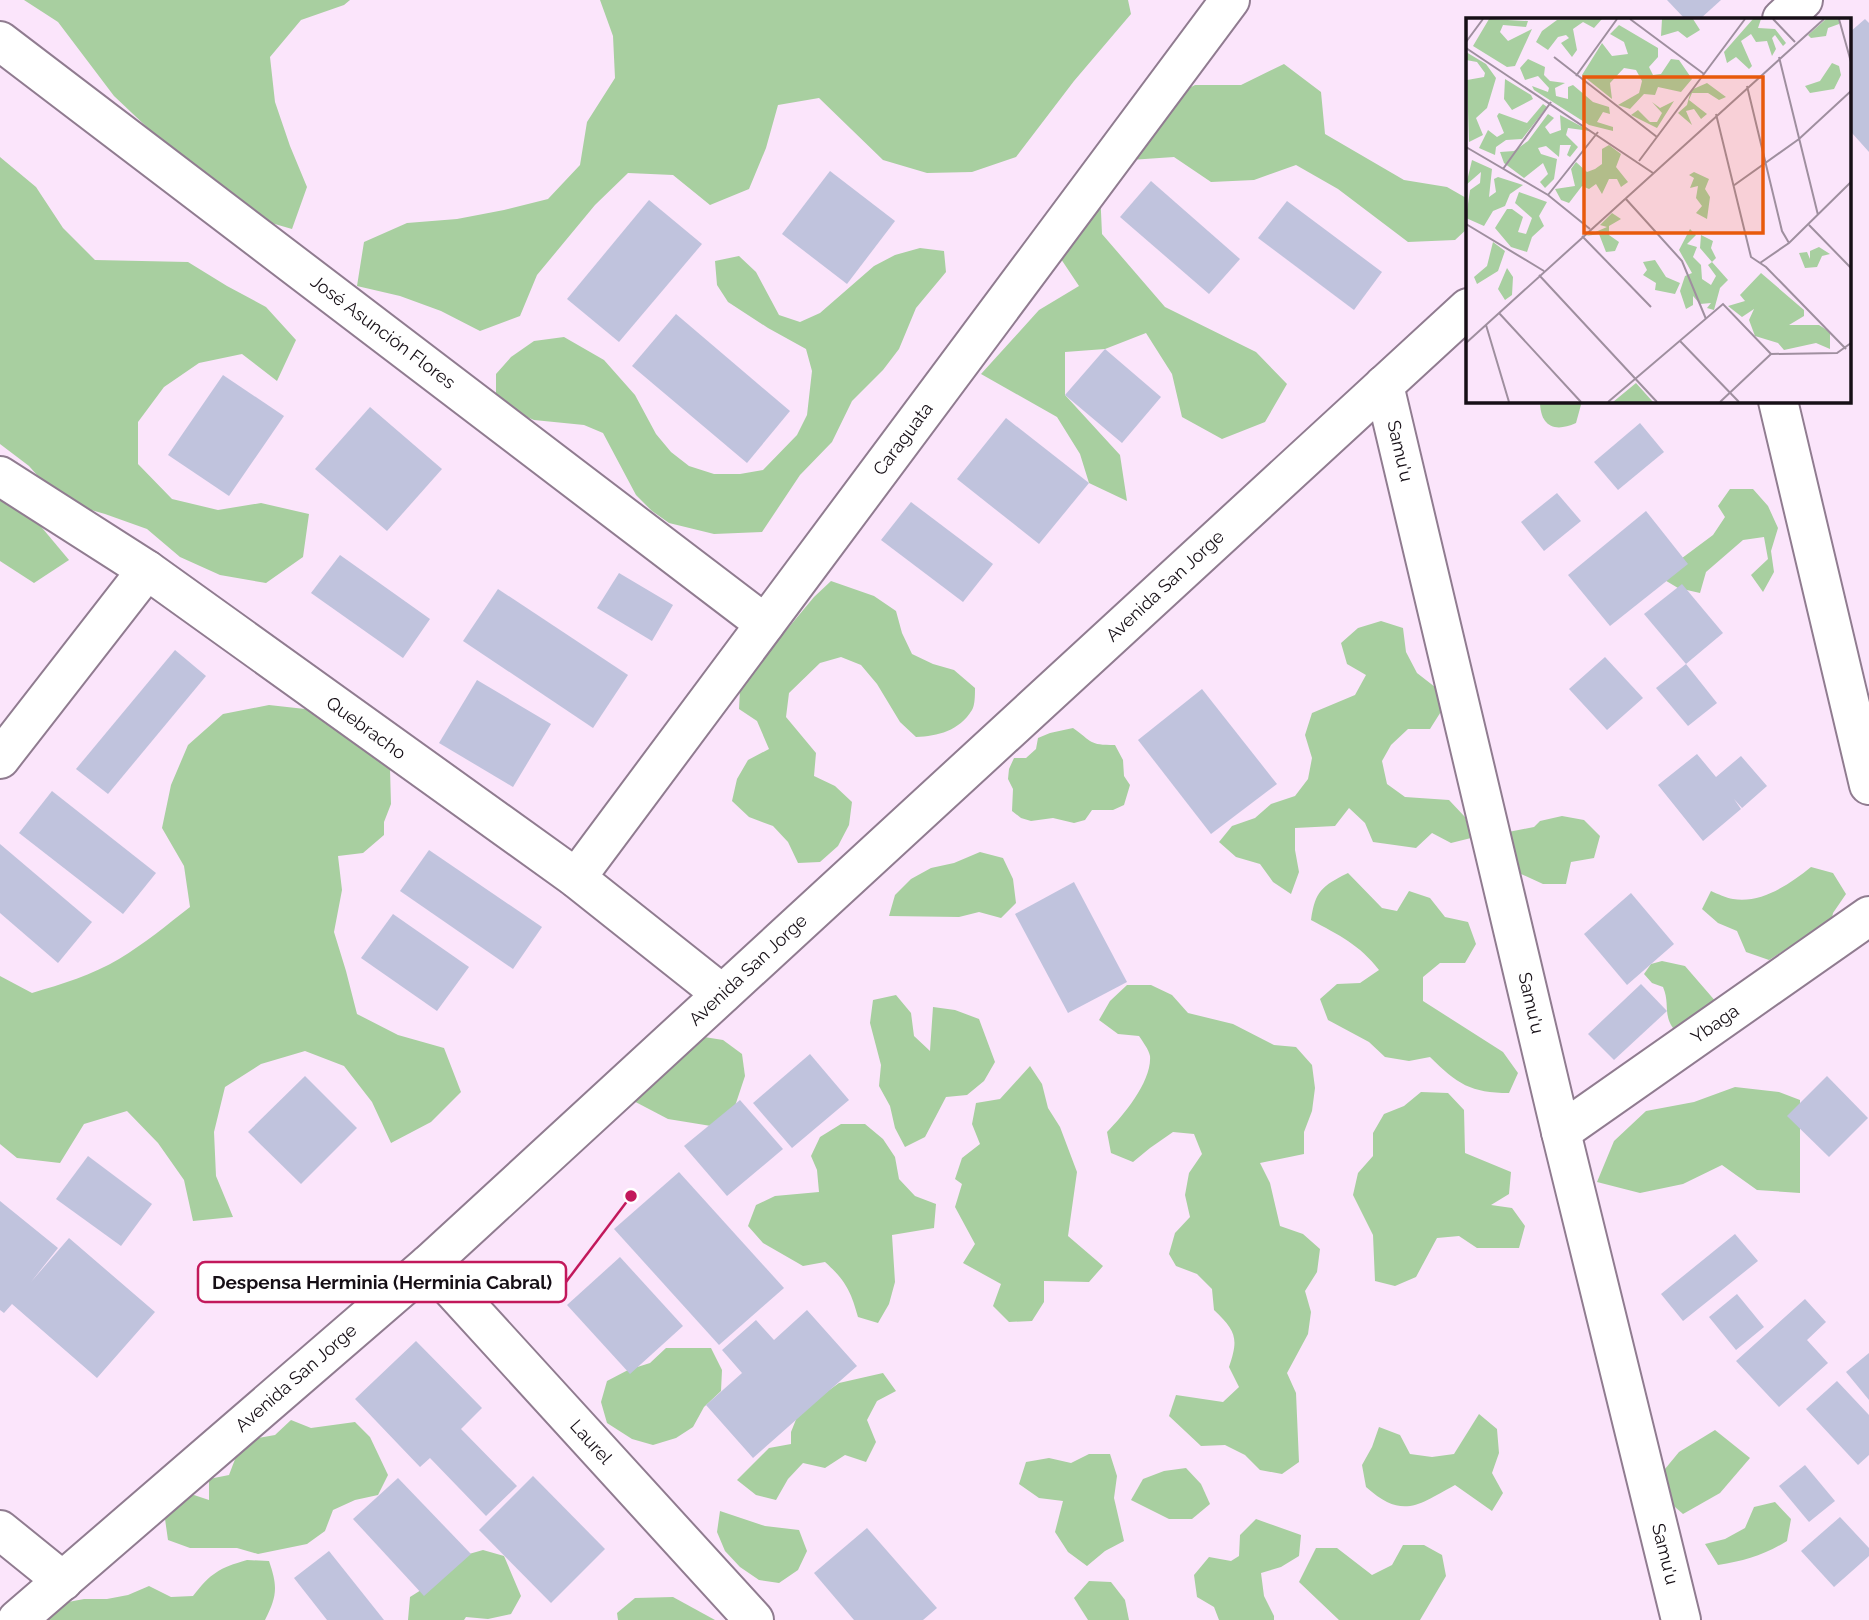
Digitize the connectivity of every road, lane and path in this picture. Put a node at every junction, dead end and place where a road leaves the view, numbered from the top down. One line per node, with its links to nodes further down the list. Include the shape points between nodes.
1 (1230, 0): 10 (street, Caraguata)
2 (1803, 0): 3 (street)
3 (1783, 18)
4 (0, 41): 10 (street, José Asunción Flores)
5 (1466, 310): 6 (street, Avenida San Jorge)
6 (1384, 385): 15 (street, Avenida San Jorge); 16 (street, Samu'u)
7 (1778, 402): 12 (street)
8 (0, 477): 9 (street, Quebracho)
9 (147, 570): 11 (street); 13 (street, Quebracho)
10 (765, 624): 13 (street, Caraguata)
11 (0, 759)
12 (1869, 785)
13 (576, 878): 15 (street, Quebracho)
14 (1869, 916): 16 (street, Ybaga)
15 (722, 994): 17 (street, Avenida San Jorge)
16 (1561, 1132): 22 (street, Samu'u)
17 (429, 1264): 19 (street, Avenida San Jorge); 21 (street, Laurel)
18 (0, 1530): 19 (street)
19 (63, 1581): 20 (street, Avenida San Jorge)
20 (17, 1620)
21 (754, 1620)
22 (1681, 1620)

